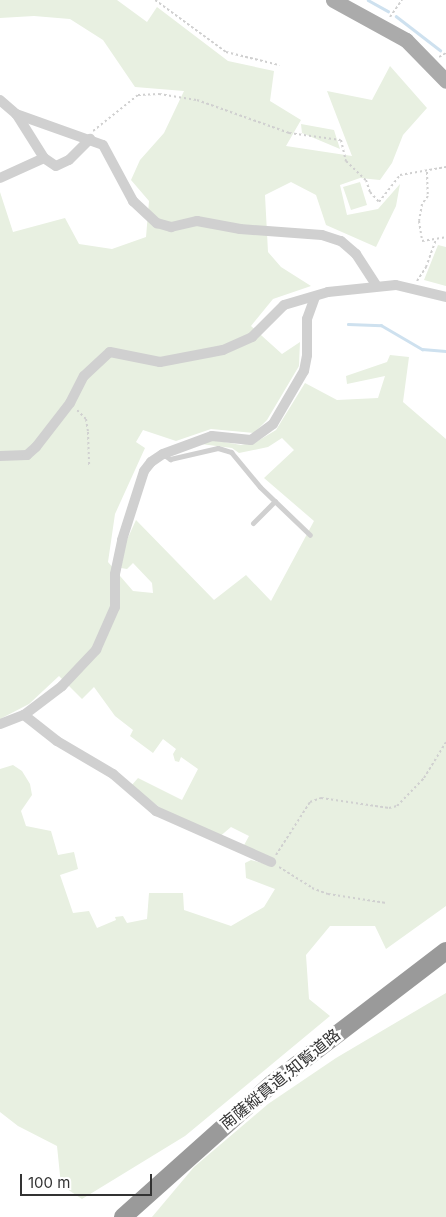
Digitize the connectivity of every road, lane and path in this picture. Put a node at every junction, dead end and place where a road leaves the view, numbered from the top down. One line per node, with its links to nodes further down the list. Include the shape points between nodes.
1 (155, 0): 5 (path, via 226,52)
2 (333, 0): 4 (main road)
3 (402, 0): 4 (path)
4 (384, 25): 6 (main road, via 420,52)
5 (279, 64)
6 (446, 81)
7 (0, 100): 8 (street)
8 (16, 114): 9 (street); 10 (street)
9 (90, 140): 10 (street, via 69,160 56,166); 12 (path, via 91,133 138,95 159,94 197,100 289,133 341,140 346,161 366,180 378,202 400,175); 16 (street, via 103,145 133,201 157,223 171,226 197,221 322,235 341,241 356,254)
10 (44, 158): 13 (street)
11 (446, 167): 12 (path)
12 (427, 172): 15 (path, via 428,196 422,204 419,222 422,241)
13 (0, 178)
14 (446, 237): 15 (path)
15 (436, 240): 17 (path, via 426,267)
16 (376, 286): 17 (street); 18 (street)
17 (413, 287): 19 (street)
18 (315, 297): 20 (street, via 284,305 252,337 223,350 160,362 110,352 84,376); 21 (street, via 307,318 304,371 272,424 251,440 212,436)
19 (446, 298)
20 (70, 403): 22 (street, via 27,455); 23 (path, via 86,419 90,442)
21 (162, 454): 24 (lane, via 170,459 218,448 231,452); 27 (street, via 144,471 122,540 115,574 115,607 103,637 96,650 62,686)
22 (0, 456)
23 (89, 467)
24 (275, 501): 25 (lane); 26 (lane)
25 (253, 522)
26 (310, 535)
27 (24, 715): 28 (street); 30 (street, via 57,741 113,774 156,812)
28 (0, 724)
29 (446, 742): 30 (path, via 424,778 398,806 389,808 321,798 310,802)
30 (271, 862): 31 (path, via 312,888 328,894)
31 (386, 903)
32 (446, 942): 35 (highway)
33 (446, 951): 35 (highway, 南薩縦貫道;知覧道路)
34 (446, 961): 35 (highway)
35 (381, 998): 36 (highway, 南薩縦貫道;知覧道路, via 249,1102)
36 (123, 1217)

